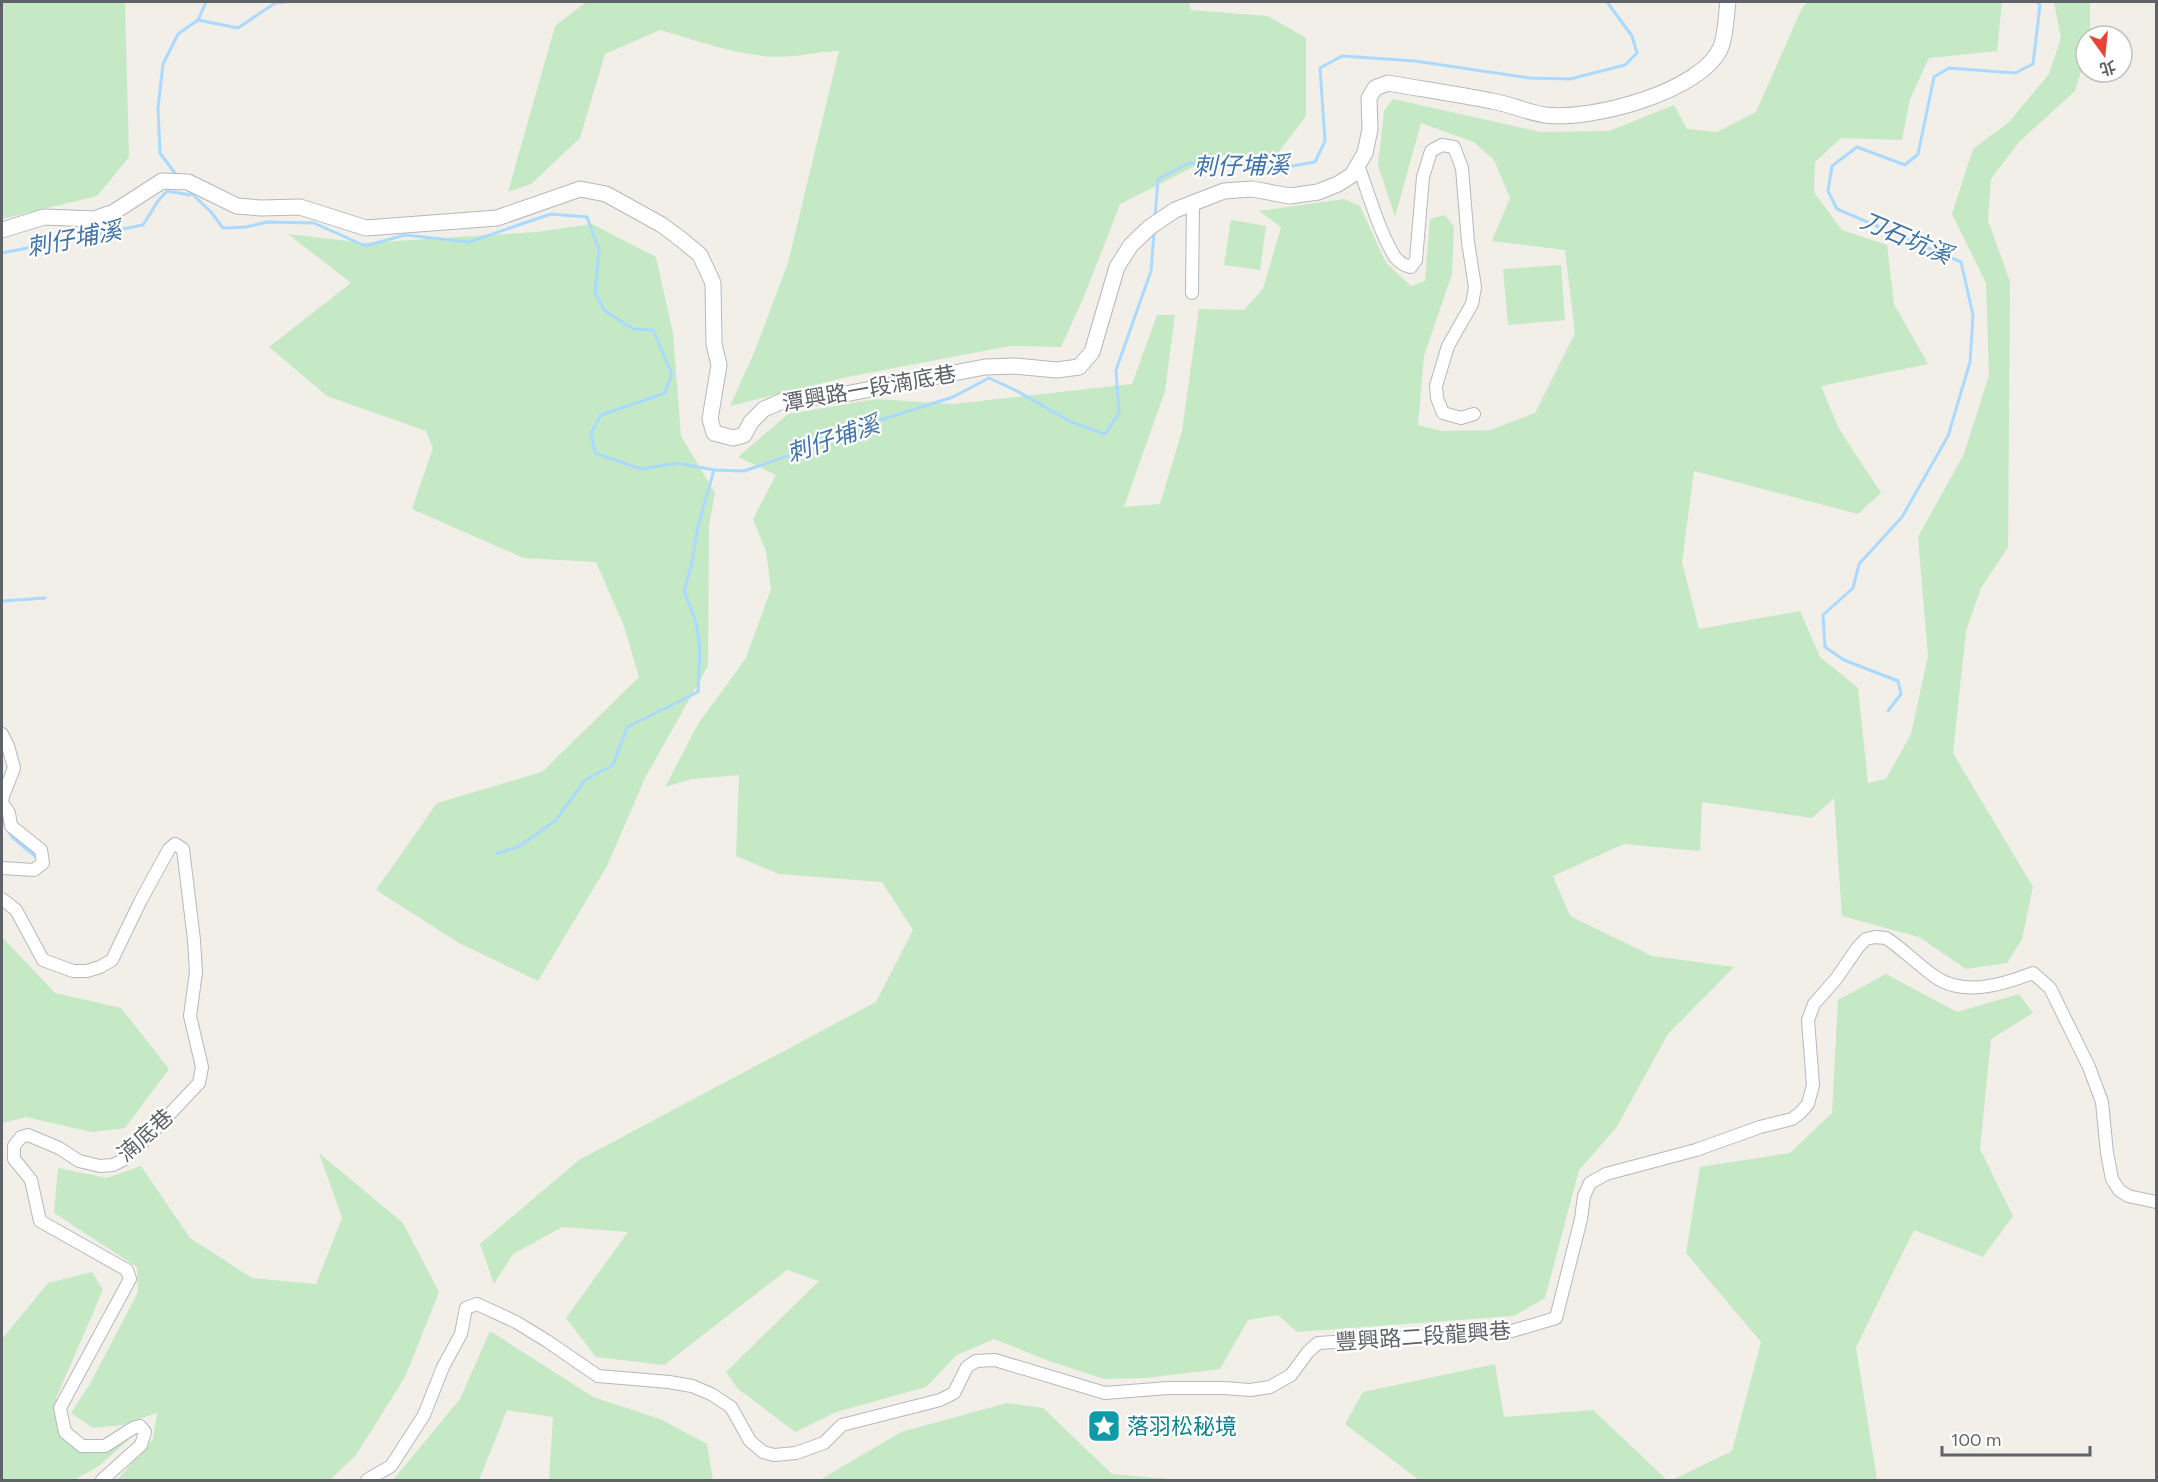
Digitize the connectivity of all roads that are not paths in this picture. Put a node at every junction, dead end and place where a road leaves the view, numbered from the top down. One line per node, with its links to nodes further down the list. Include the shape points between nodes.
1 (1728, 2): 2 (street, 潭興路一段湳底巷, via 1720,47 1700,73 1635,103 1576,115 1545,115 1493,101 1388,83 1375,88 1369,98 1367,145)
2 (1358, 165): 3 (street, 潭興路一段湳底巷, via 1352,175 1318,192 1290,196 1243,189); 6 (street, via 1396,258 1411,267 1416,261 1423,177 1431,151 1442,145 1454,147 1462,168 1475,287 1472,304 1448,346 1436,386 1443,413 1461,418)
3 (1193, 202): 4 (street, 潭興路一段湳底巷, via 1150,226 1131,245 1117,267 1092,352 1079,367 984,367 840,395 785,400 764,409 744,435 733,438 714,433 710,419 719,365 714,344 713,283 700,255 662,225 606,194 580,189 496,218 366,228 300,207 237,206 188,182 162,181 114,212 93,219 44,217); 5 (street)
4 (2, 230)
5 (1192, 293)
6 (1474, 414)
7 (2, 734): 8 (street, via 14,768 2,803 11,826 41,850 43,863 34,870)
8 (2, 868)
9 (2, 899): 11 (street, 湳底巷, via 16,910 43,960 73,971 87,971 112,960 169,849 175,844 183,849 196,972 190,1016 202,1066 199,1083 140,1145 113,1164 100,1166 79,1161 28,1135 14,1146 14,1159 31,1180 40,1221 127,1270 130,1279 60,1408 65,1432 82,1446 105,1446 140,1426 145,1432 141,1444)
10 (2157, 1202): 12 (street, 豐興路二段龍興巷, via 2128,1196 2112,1179 2102,1102 2050,988 2033,973 1980,987 1956,987 1936,978 1886,938 1875,937 1858,946 1809,1013 1813,1084 1808,1104 1800,1113 1696,1150 1606,1174 1590,1183 1556,1318 1512,1331 1318,1343 1282,1382 1250,1390 1168,1388 1105,1393 995,1360 975,1361 967,1367 954,1393 940,1400 842,1425 824,1443 796,1453 774,1455 750,1441 731,1407 711,1394 669,1382 598,1376 547,1341 477,1304 466,1308 461,1334 424,1415 391,1466)
11 (102, 1480)
12 (368, 1480)

